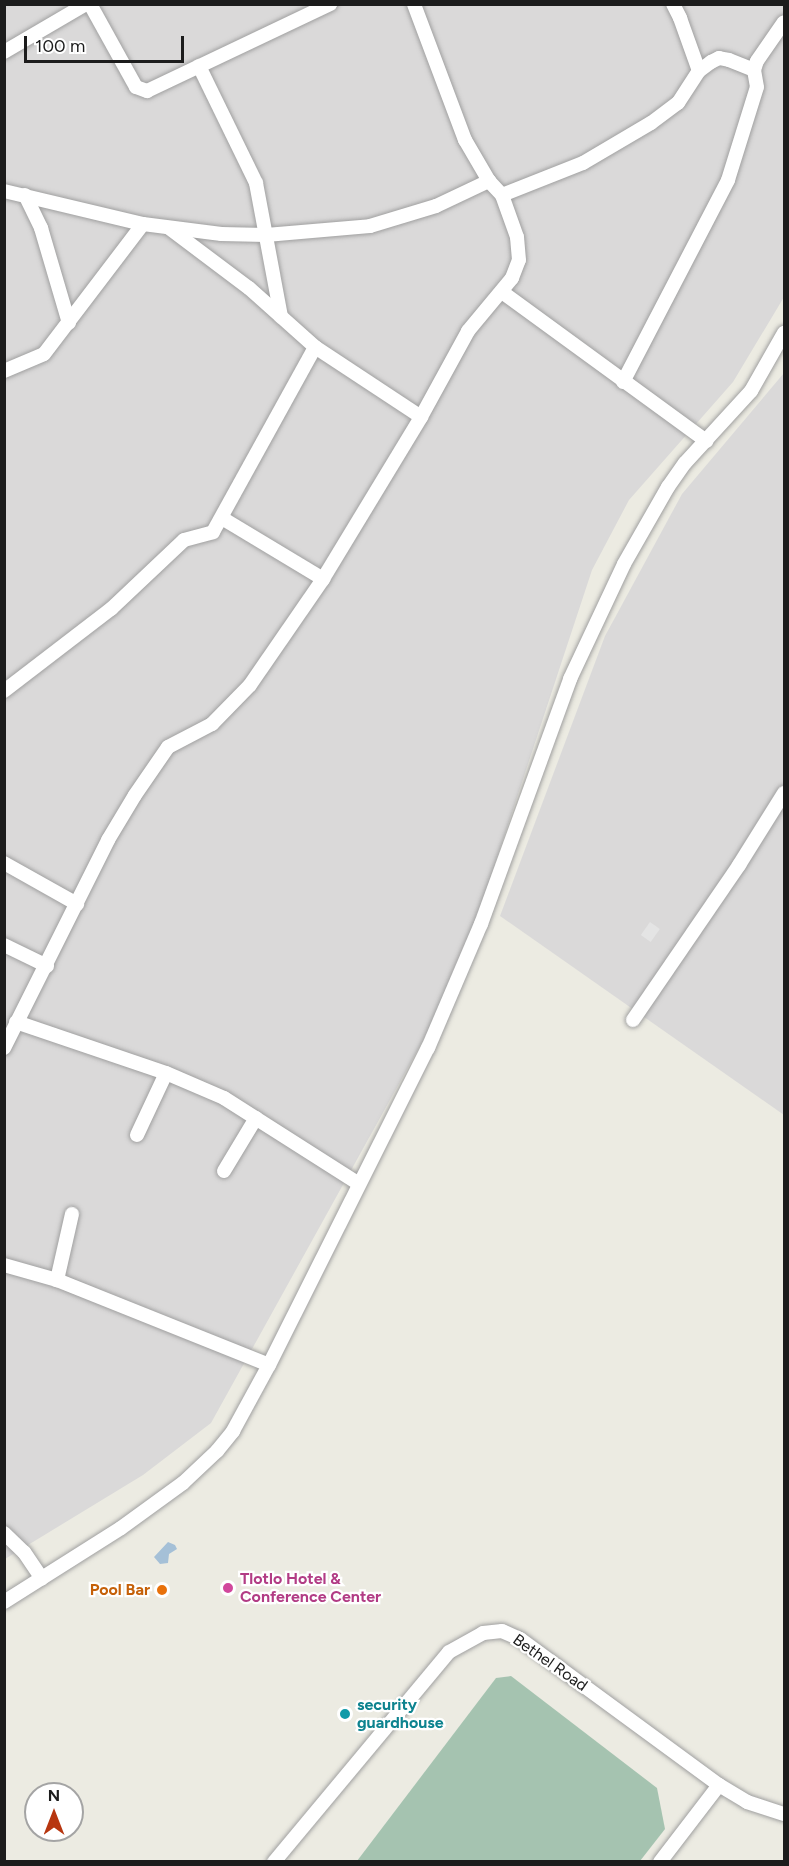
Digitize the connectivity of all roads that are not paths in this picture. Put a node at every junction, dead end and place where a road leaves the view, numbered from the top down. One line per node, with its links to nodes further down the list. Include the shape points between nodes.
1 (88, 4): 6 (street); 7 (street, via 141,91)
2 (330, 4): 7 (street)
3 (414, 4): 10 (street, via 465,140)
4 (673, 4): 9 (street)
5 (784, 22): 8 (street)
6 (4, 52)
7 (199, 66): 16 (street, via 251,169)
8 (754, 70): 9 (street, via 719,58); 23 (street, via 757,87 728,180)
9 (699, 71): 13 (street, via 678,103 651,123 584,163)
10 (489, 181): 13 (street); 16 (street, via 436,206 370,226)
11 (4, 191): 12 (street)
12 (25, 195): 14 (street); 19 (street, via 41,228)
13 (502, 195): 17 (street, via 517,237 519,260)
14 (143, 224): 15 (street); 19 (street)
15 (167, 226): 16 (street, via 220,234); 18 (street)
16 (266, 235): 18 (street)
17 (502, 292): 23 (street); 24 (street, via 468,331)
18 (281, 317): 21 (street)
19 (69, 323): 22 (street, via 44,354)
20 (784, 333): 25 (street, via 751,391)
21 (315, 347): 24 (street); 26 (street)
22 (4, 371)
23 (623, 382): 25 (street)
24 (421, 417): 27 (street)
25 (706, 441): 41 (street, via 685,463 654,511 590,632 481,924 428,1048)
26 (222, 518): 27 (street); 28 (street, via 213,532 184,540 111,609)
27 (323, 579): 31 (street, via 250,685 223,715 168,747 108,840)
28 (4, 691)
29 (784, 792): 34 (street, via 740,865)
30 (4, 863): 31 (street)
31 (77, 904): 33 (street)
32 (4, 945): 33 (street)
33 (47, 966): 35 (street)
34 (633, 1020)
35 (16, 1022): 36 (street); 37 (street)
36 (4, 1048)
37 (166, 1073): 38 (street, via 224,1098); 39 (street)
38 (256, 1118): 40 (street); 41 (street)
39 (137, 1135)
40 (224, 1171)
41 (359, 1184): 45 (street)
42 (72, 1214): 44 (street)
43 (4, 1265): 44 (street)
44 (57, 1280): 45 (street)
45 (269, 1365): 47 (street, via 233,1431 201,1467 121,1528)
46 (4, 1533): 47 (street, via 24,1552)
47 (42, 1579): 48 (street)
48 (4, 1602)
49 (719, 1785): 50 (street, Bethel Road, via 747,1802); 51 (street, Bethel Road, via 520,1639 502,1631 483,1634 448,1652); 52 (street)
50 (784, 1814)
51 (274, 1862)
52 (660, 1862)

